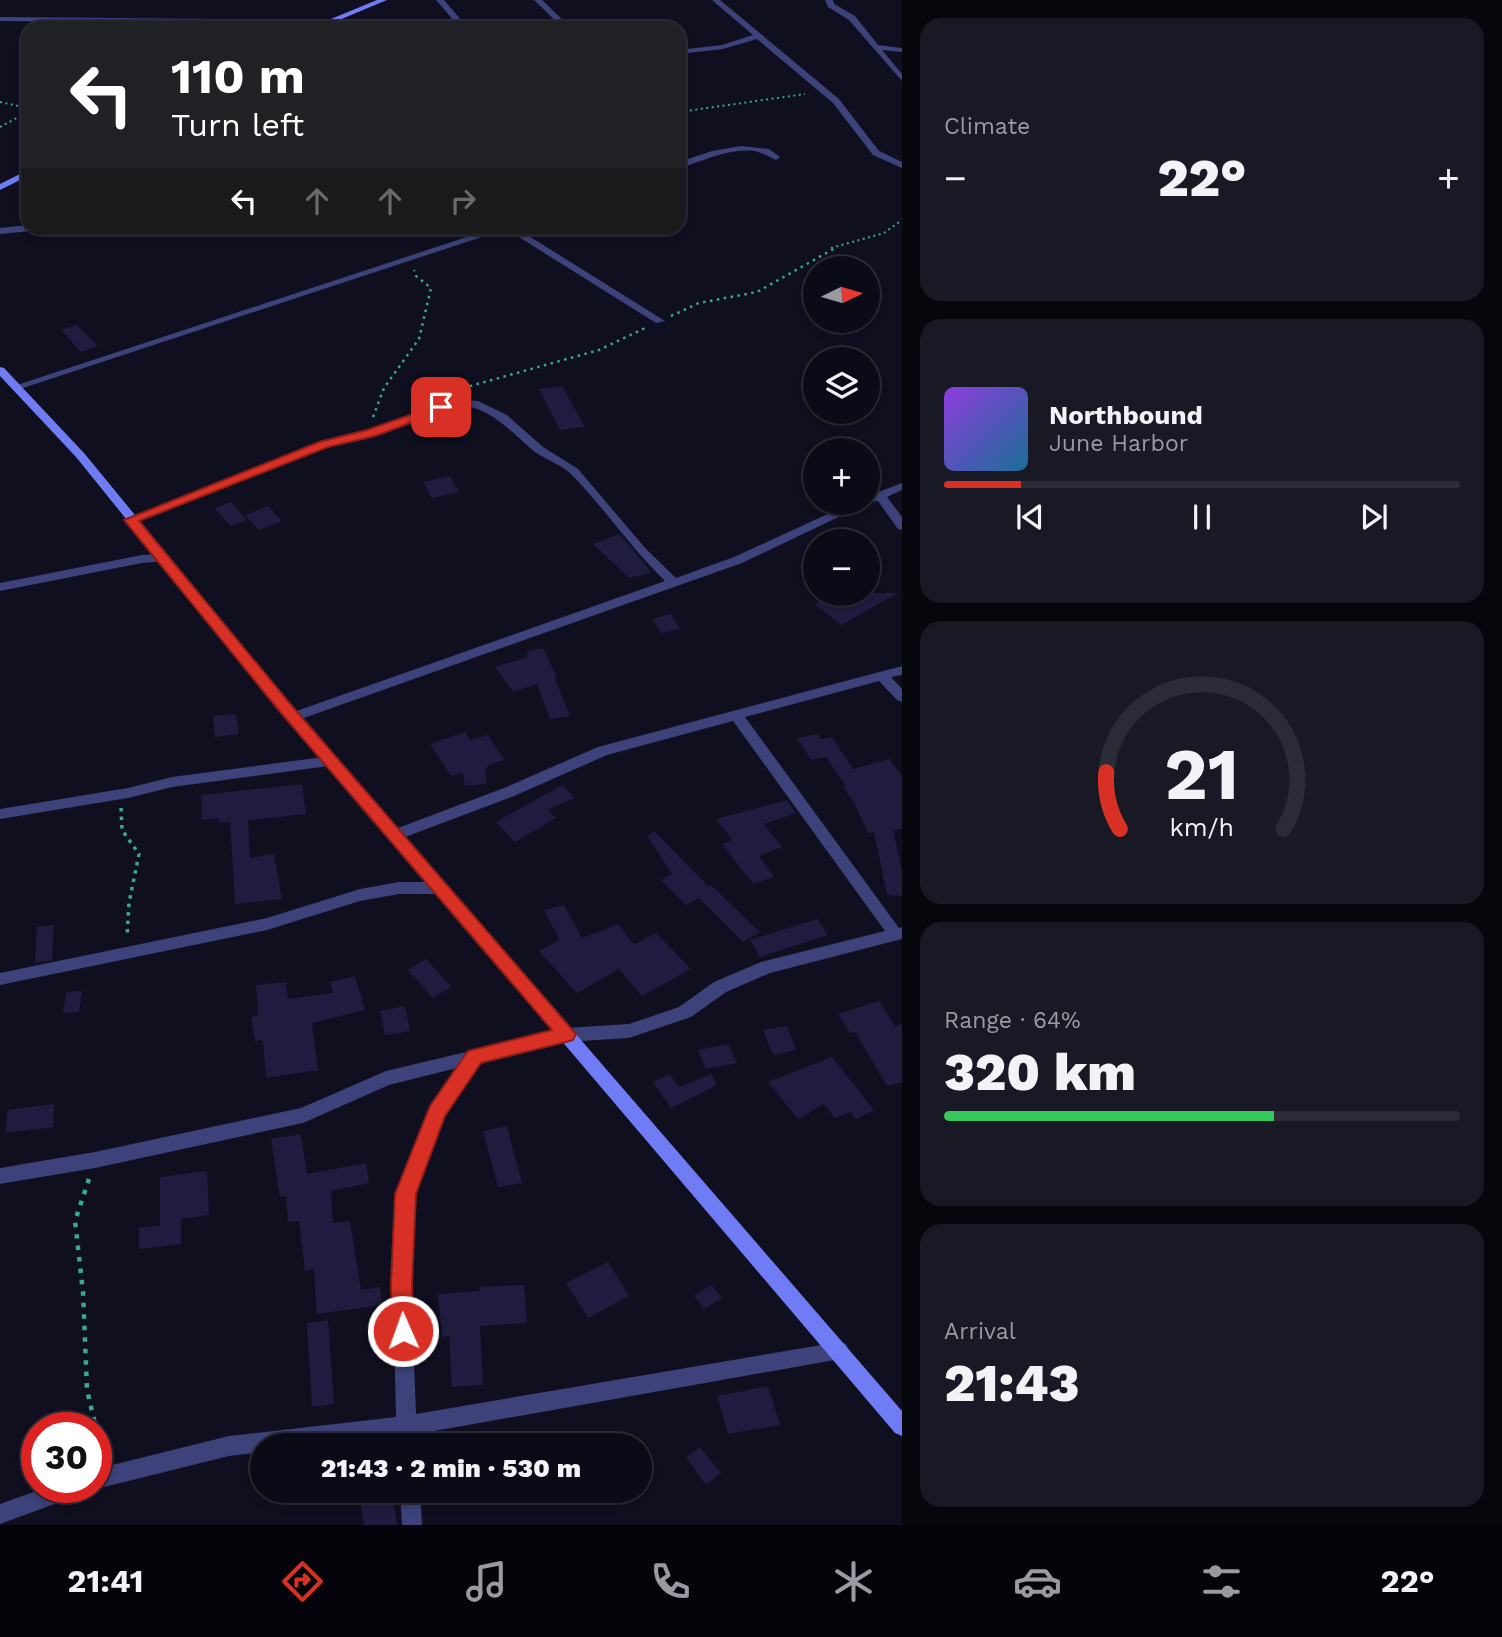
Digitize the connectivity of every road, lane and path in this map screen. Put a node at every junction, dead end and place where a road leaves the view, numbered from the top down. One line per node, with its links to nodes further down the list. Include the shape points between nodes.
1 (383, 0): 8 (street)
2 (440, 0): 9 (street)
3 (538, 0): 10 (street)
4 (716, 0): 11 (street)
5 (829, 0): 12 (street, via 852,18)
6 (0, 19): 7 (street)
7 (217, 21)
8 (328, 21)
9 (460, 21)
10 (560, 21)
11 (758, 36): 13 (street, via 723,47); 16 (street)
12 (876, 47): 14 (street); 15 (street)
13 (686, 50)
14 (902, 50)
15 (902, 79)
16 (825, 91): 19 (path); 24 (street, via 876,153)
17 (0, 102): 18 (path)
18 (21, 108)
19 (686, 111)
20 (21, 114): 21 (path)
21 (0, 127)
22 (776, 157): 23 (street, via 760,148 746,149)
23 (686, 164)
24 (902, 165)
25 (21, 176): 26 (street)
26 (0, 187)
27 (21, 229): 28 (street)
28 (0, 231)
29 (480, 235): 31 (street)
30 (521, 235): 32 (street)
31 (414, 256): 34 (street); 35 (path, via 416,276 430,288 424,327 384,388)
32 (660, 321)
33 (0, 370): 34 (street)
34 (16, 387): 40 (street, via 80,455)
35 (371, 433): 40 (street, via 323,445); 43 (street, via 457,402 487,408 574,471)
36 (902, 486): 37 (street)
37 (880, 495)
38 (880, 507): 41 (street)
39 (836, 515): 43 (street)
40 (131, 520): 42 (street)
41 (902, 526)
42 (163, 558): 44 (street); 49 (street)
43 (674, 583): 49 (street)
44 (0, 587)
45 (902, 670): 46 (street)
46 (882, 676): 47 (street); 48 (street)
47 (902, 697)
48 (737, 716): 53 (street, via 603,751); 55 (street)
49 (293, 717): 50 (street)
50 (331, 761): 51 (street, via 172,782); 53 (street)
51 (128, 793): 52 (street); 56 (path, via 120,810 122,830 139,854 129,903)
52 (0, 814)
53 (395, 835): 54 (street)
54 (440, 888): 56 (street, via 360,895 267,923); 58 (street)
55 (899, 934): 58 (street, via 767,967 720,987 685,1012 629,1031)
56 (126, 953): 57 (street)
57 (0, 979)
58 (566, 1034): 59 (street); 62 (street)
59 (474, 1057): 60 (street, via 386,1078 303,1115); 65 (street, via 437,1112 405,1194 402,1284)
60 (95, 1160): 61 (street); 63 (path, via 75,1222 86,1390)
61 (0, 1176)
62 (839, 1351): 64 (street); 66 (street)
63 (92, 1412)
64 (902, 1426)
65 (407, 1433)
66 (422, 1433)
67 (250, 1445): 68 (street)
68 (112, 1475)
69 (30, 1503): 71 (street)
70 (411, 1503): 72 (street)
71 (0, 1514)
72 (412, 1525)

